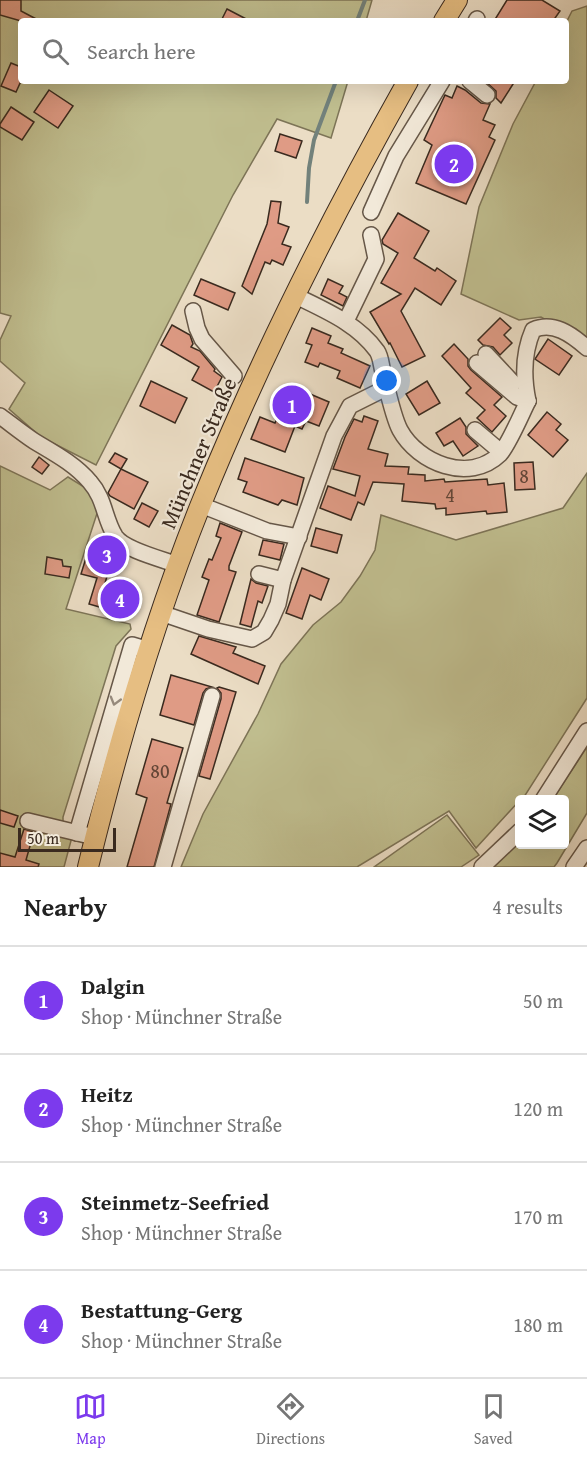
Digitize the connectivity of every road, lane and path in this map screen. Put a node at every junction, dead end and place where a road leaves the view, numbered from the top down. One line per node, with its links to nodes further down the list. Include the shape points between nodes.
1 (457, 0): 2 (main road)
2 (446, 18)
3 (406, 84): 7 (main road, Münchner Straße)
4 (440, 84): 8 (street)
5 (474, 84): 6 (street)
6 (487, 95)
7 (370, 148): 8 (street); 11 (main road, Münchner Straße)
8 (396, 156): 9 (street)
9 (371, 212)
10 (371, 235): 13 (street, via 376,259)
11 (294, 295): 13 (street); 22 (main road, Münchner Straße)
12 (193, 311): 16 (street, via 202,339)
13 (346, 321): 17 (street, via 378,353)
14 (587, 348): 18 (street, via 560,330 545,325 533,330 525,361)
15 (481, 359): 18 (street, via 517,397)
16 (234, 376)
17 (388, 387): 21 (street, via 399,428 436,464 476,468); 23 (street, via 350,406 334,436)
18 (528, 401): 21 (street)
19 (0, 416): 24 (street, via 72,464 90,482 102,498 116,538)
20 (475, 430): 21 (street)
21 (501, 452)
22 (201, 505): 23 (street, via 267,531); 24 (main road, Münchner Straße)
23 (299, 537): 26 (street)
24 (178, 565): 27 (main road, Münchner Straße)
25 (259, 574): 26 (street)
26 (284, 580): 27 (street, via 271,620 264,632 252,639)
27 (161, 613): 32 (main road, Münchner Straße, via 140,648)
28 (212, 696): 36 (street)
29 (587, 731): 30 (street)
30 (546, 795)
31 (28, 821): 32 (street)
32 (86, 835): 35 (main road, Münchner Straße)
33 (515, 835): 37 (street)
34 (587, 848): 38 (street)
35 (88, 867)
36 (163, 867)
37 (482, 867)
38 (574, 867)

